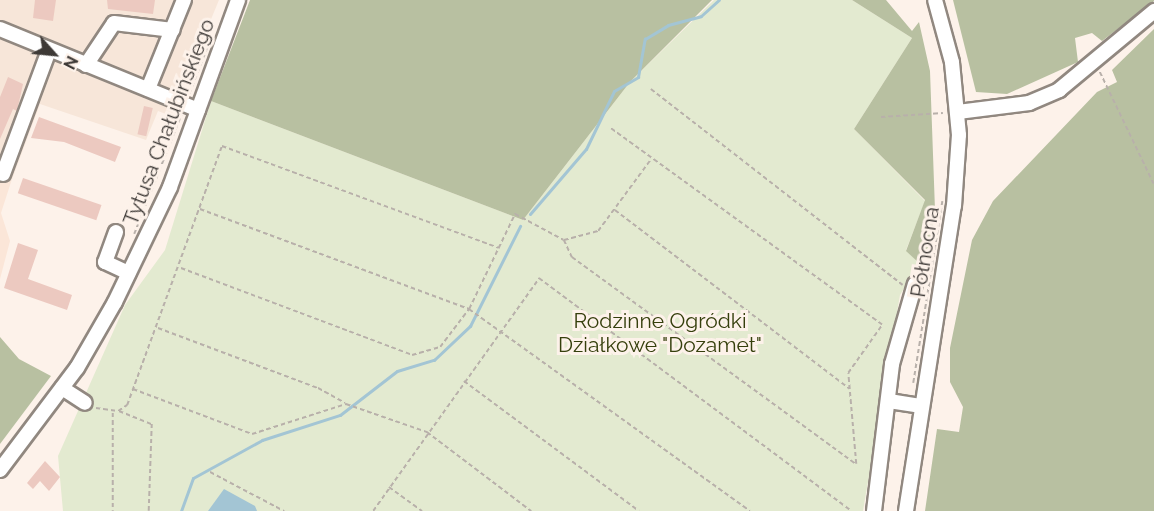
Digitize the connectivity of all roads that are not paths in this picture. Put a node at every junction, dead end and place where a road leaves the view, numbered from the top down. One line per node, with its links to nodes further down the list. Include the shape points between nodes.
1 (184, 0): 5 (street)
2 (238, 0): 10 (street, Tytusa Chałubińskiego)
3 (935, 0): 11 (street, Północna, via 952,62)
4 (1154, 11): 11 (street, via 1059,90 1029,104)
5 (172, 30): 8 (street, via 114,23); 9 (street, via 155,62)
6 (2, 34): 7 (street)
7 (49, 50): 8 (street); 12 (street)
8 (86, 65): 9 (street)
9 (148, 89): 10 (street)
10 (198, 110): 14 (street, Tytusa Chałubińskiego, via 170,187)
11 (958, 112): 19 (street, Północna, via 954,206)
12 (3, 174)
13 (116, 232): 14 (street, via 105,261)
14 (129, 273): 16 (street, Tytusa Chałubińskiego)
15 (913, 290): 17 (street, via 892,364)
16 (62, 388): 18 (street); 20 (street, Tytusa Chałubińskiego)
17 (889, 401): 19 (street); 21 (street)
18 (84, 403)
19 (916, 405): 22 (street, Północna)
20 (0, 470)
21 (874, 511)
22 (906, 511)

